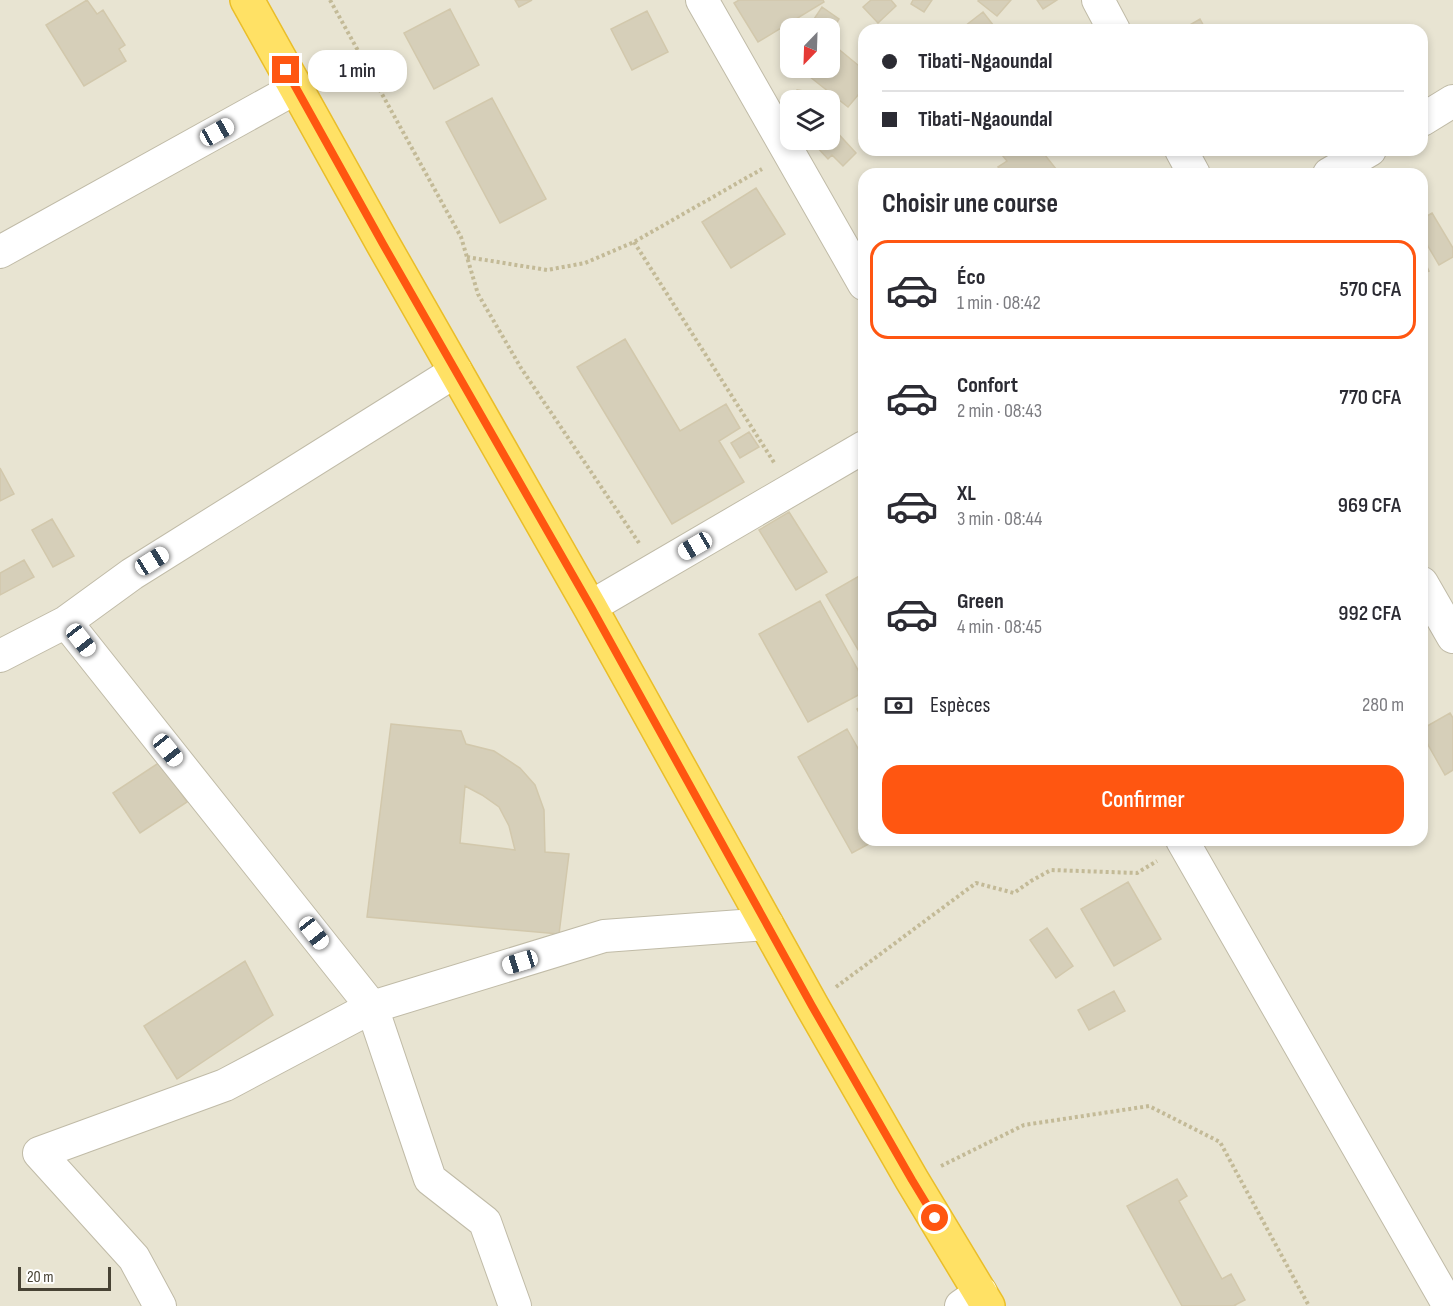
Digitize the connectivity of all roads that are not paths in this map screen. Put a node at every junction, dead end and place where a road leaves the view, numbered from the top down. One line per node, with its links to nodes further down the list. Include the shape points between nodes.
1 (247, 0): 5 (highway)
2 (702, 0): 11 (street)
3 (1098, 0): 4 (street)
4 (1111, 24)
5 (296, 88): 10 (street); 12 (highway)
6 (1453, 101): 7 (street)
7 (1428, 116)
8 (1360, 156): 9 (street)
9 (1339, 168)
10 (0, 252)
11 (858, 274)
12 (456, 371): 15 (highway); 16 (street, via 132,574)
13 (858, 451): 15 (street)
14 (1428, 593): 17 (street)
15 (591, 607): 20 (highway)
16 (66, 621): 18 (street); 21 (street)
17 (1453, 637)
18 (0, 656)
19 (1185, 846): 25 (street)
20 (767, 924): 21 (street, via 604,936); 22 (highway)
21 (372, 1006): 23 (street, via 225,1085 39,1153 134,1258); 24 (street, via 430,1179 485,1222)
22 (977, 1301)
23 (160, 1306)
24 (515, 1306)
25 (1449, 1306)

